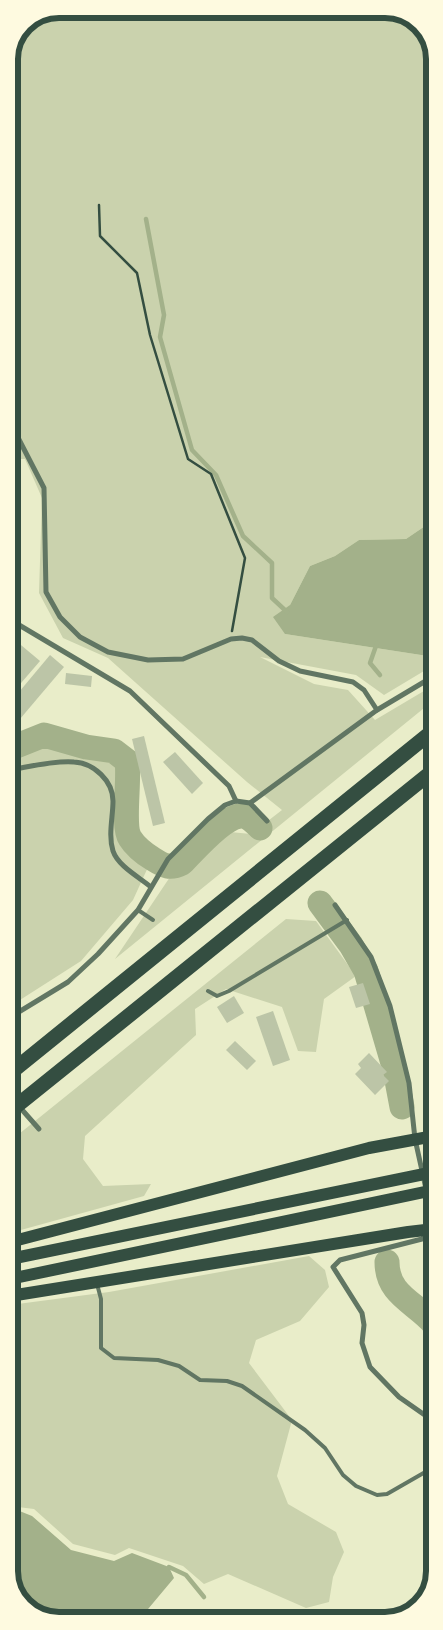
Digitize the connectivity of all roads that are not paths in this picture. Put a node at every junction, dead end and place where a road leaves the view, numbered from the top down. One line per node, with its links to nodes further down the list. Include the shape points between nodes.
1 (18, 438): 4 (street, via 44,488 46,592 60,617 80,637 108,652 148,660 183,659 231,639 252,640 280,661 300,670 352,682 364,690)
2 (18, 624): 8 (street, via 130,691 229,786)
3 (426, 681): 4 (street)
4 (377, 710): 9 (street)
5 (426, 736): 18 (highway)
6 (18, 769): 11 (street, via 74,762 100,773 110,787 113,800 113,851 119,861)
7 (426, 776): 20 (highway)
8 (236, 801): 9 (street); 11 (street, via 225,805 208,819 168,859)
9 (250, 803): 10 (street)
10 (267, 821)
11 (151, 887): 13 (street)
12 (335, 905): 15 (street)
13 (138, 910): 14 (lane); 17 (street, via 68,982)
14 (153, 920)
15 (345, 921): 16 (lane, via 229,991 217,996); 23 (street, via 371,957 390,1006 409,1083)
16 (208, 991)
17 (18, 1013)
18 (18, 1067)
19 (18, 1104): 21 (street)
20 (18, 1106)
21 (39, 1129)
22 (426, 1137): 23 (main road)
23 (415, 1139): 25 (street); 29 (main road, via 369,1148)
24 (426, 1174): 30 (main road)
25 (426, 1189)
26 (426, 1192): 31 (main road)
27 (426, 1231): 32 (main road)
28 (426, 1236): 34 (street, via 340,1260 333,1267 362,1313 362,1344 370,1367 399,1397)
29 (18, 1240)
30 (18, 1257)
31 (18, 1276)
32 (96, 1282): 33 (main road); 35 (lane, via 101,1299 101,1348 114,1358 158,1360 179,1366 200,1380 227,1381 242,1386 325,1448 343,1475 356,1486 376,1495 387,1494)
33 (18, 1295)
34 (426, 1416)
35 (426, 1472)

